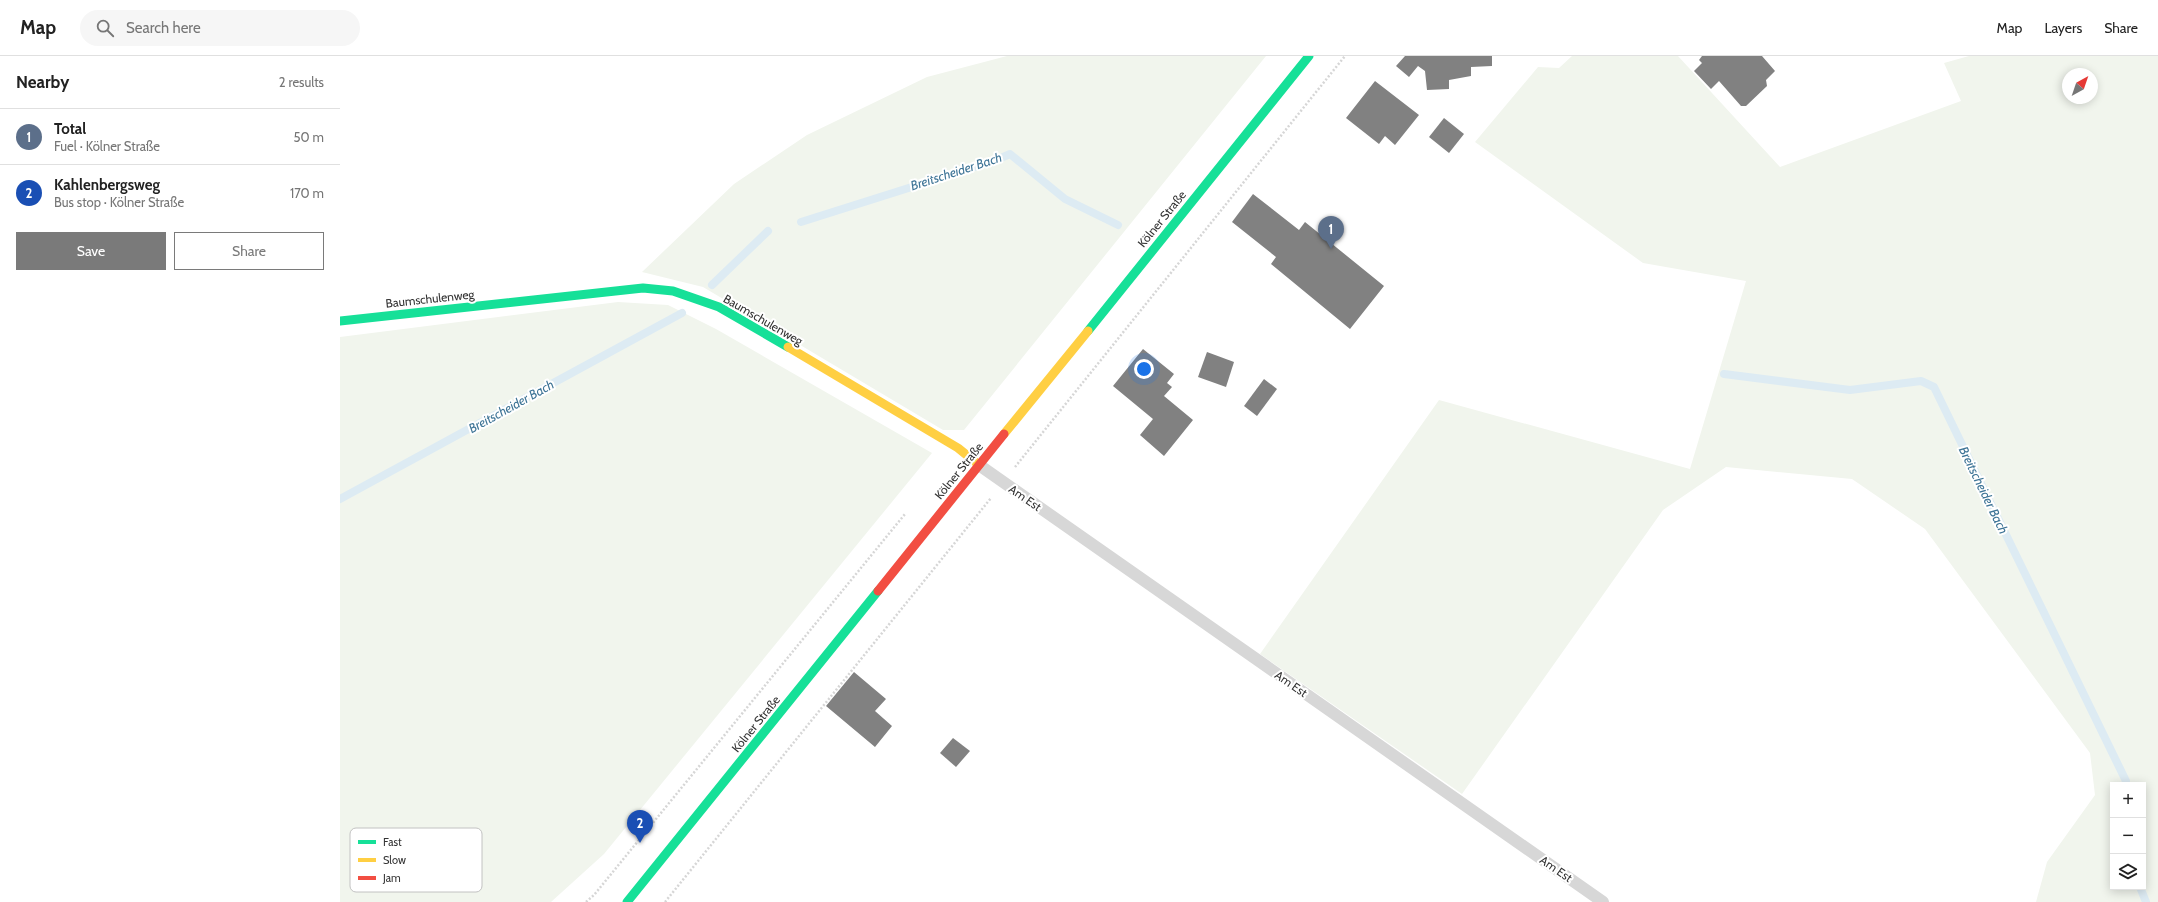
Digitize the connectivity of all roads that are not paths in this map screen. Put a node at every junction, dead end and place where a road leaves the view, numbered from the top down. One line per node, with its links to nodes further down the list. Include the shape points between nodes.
1 (1309, 56): 3 (main road, Kölner Straße)
2 (340, 321): 3 (main road, Baumschulenweg, via 644,288 674,291 719,307 958,448)
3 (979, 465): 4 (main road, Kölner Straße); 5 (lane, Am Est)
4 (628, 902)
5 (1603, 902)

